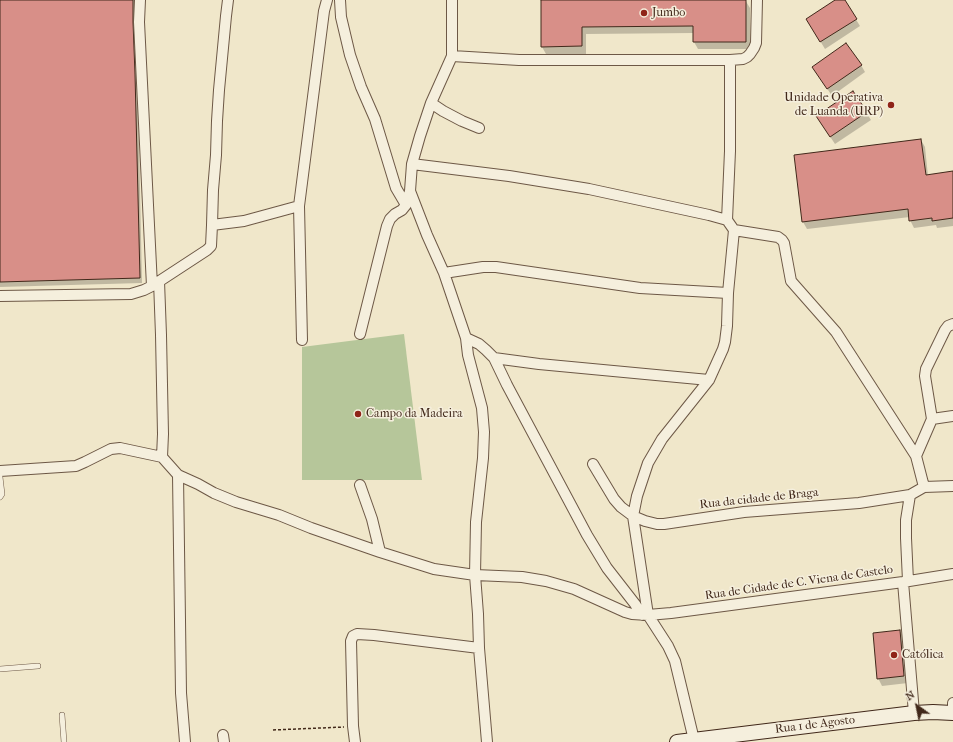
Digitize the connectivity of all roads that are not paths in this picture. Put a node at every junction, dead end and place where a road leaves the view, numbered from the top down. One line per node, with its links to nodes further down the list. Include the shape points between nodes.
1 (140, 0): 19 (street, via 139,22)
2 (228, 0): 16 (street, via 218,98)
3 (327, 0): 14 (street)
4 (340, 0): 13 (street, via 341,17 350,55 396,188)
5 (452, 0): 7 (street)
6 (757, 0): 8 (street, via 754,48 747,57)
7 (452, 56): 8 (street, via 519,60); 9 (street)
8 (730, 60): 15 (street)
9 (431, 103): 10 (street); 11 (street)
10 (479, 128)
11 (412, 164): 12 (street); 15 (street, via 589,189)
12 (410, 192): 13 (street); 18 (street)
13 (406, 205): 23 (street, via 390,219 387,226)
14 (299, 206): 16 (street, via 244,221); 25 (street)
15 (727, 220): 17 (street)
16 (212, 225): 19 (street, via 211,246)
17 (734, 230): 20 (street); 30 (street, via 778,237 782,240 791,281 836,332)
18 (444, 274): 20 (street, via 496,267 640,288); 24 (street)
19 (156, 284): 21 (street, via 131,294); 31 (street, via 161,335)
20 (728, 294): 27 (street, via 725,342)
21 (0, 296)
22 (953, 324): 29 (street, via 945,330 926,369)
23 (360, 334)
24 (466, 338): 26 (street, via 479,344); 44 (street, via 482,408 484,432 476,522)
25 (302, 340)
26 (494, 358): 27 (street); 46 (street, via 587,535 607,568)
27 (709, 380): 41 (street, via 662,439 648,463 636,496)
28 (953, 416): 29 (street)
29 (932, 419): 30 (street)
30 (916, 456): 38 (street)
31 (162, 457): 33 (street, via 120,448 111,449 76,466); 34 (street)
32 (593, 464): 41 (street, Rua da cidade de Braga, via 614,499)
33 (0, 471)
34 (178, 475): 42 (street, Rua de Cidade de C. Viena de Castelo, via 236,502); 56 (street, via 181,693)
35 (0, 476): 40 (lane)
36 (360, 485): 42 (street, via 372,518)
37 (953, 486): 38 (street, Rua da cidade de Braga)
38 (924, 487): 39 (street, Rua da cidade de Braga)
39 (910, 495): 41 (street, Rua da cidade de Braga, via 859,503 744,512 664,524); 45 (street, via 906,520)
40 (0, 497)
41 (633, 516): 46 (street)
42 (380, 552): 44 (street, Rua de Cidade de C. Viena de Castelo, via 434,569)
43 (953, 574): 45 (street, Rua de Cidade de C. Viena de Castelo)
44 (475, 575): 46 (street, Rua de Cidade de C. Viena de Castelo, via 546,581 574,589 628,614); 47 (street)
45 (906, 581): 46 (street, Rua de Cidade de C. Viena de Castelo); 51 (street)
46 (645, 615): 54 (street, via 668,646 675,661)
47 (479, 648): 57 (street, via 374,635 353,636 351,641); 58 (street)
48 (38, 666): 49 (lane)
49 (0, 669)
50 (953, 703): 52 (street)
51 (914, 713): 52 (main road, Rua 1 de Agosto); 54 (main road, Rua 1 de Agosto)
52 (953, 714)
53 (62, 715): 55 (lane)
54 (694, 740): 59 (main road, Rua 1 de Agosto)
55 (64, 742)
56 (185, 742)
57 (355, 742)
58 (487, 742)
59 (677, 742)

